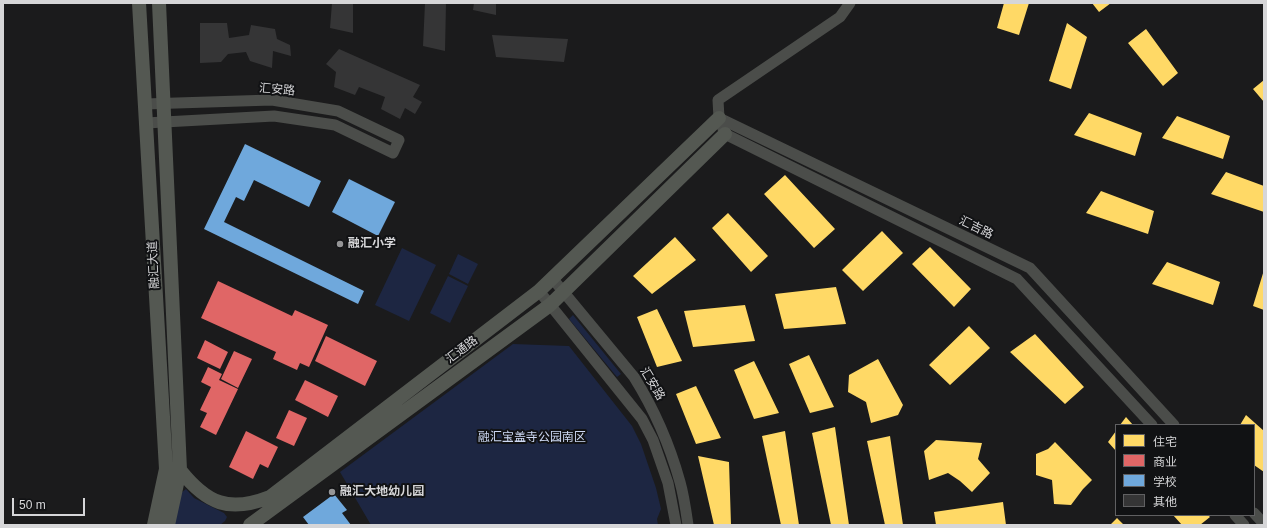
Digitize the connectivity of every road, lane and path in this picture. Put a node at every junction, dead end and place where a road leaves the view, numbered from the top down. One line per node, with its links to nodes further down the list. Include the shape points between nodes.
1 (140, 3): 5 (main road, 融汇大道)
2 (159, 3): 4 (main road, 融汇大道)
3 (850, 3): 6 (street, via 840,17 718,100)
4 (164, 103): 5 (street, 汇安路); 7 (main road, 融汇大道); 7 (street, 汇安路, via 272,100 338,111 399,140 393,153 335,125 274,116)
5 (145, 104): 8 (main road, 融汇大道)
6 (719, 118): 9 (street); 10 (main road, 汇通路); 15 (street, 汇吉路, via 1030,268)
7 (164, 122): 8 (street); 16 (main road, 融汇大道)
8 (146, 123): 20 (main road, 融汇大道, via 166,469)
9 (725, 134): 12 (main road, 汇通路); 14 (street, via 1017,279)
10 (552, 278): 11 (main road, 汇通路); 12 (street, 汇安路)
11 (539, 291): 13 (street); 16 (main road, 汇通路, via 270,497 238,506 219,503 204,495)
12 (564, 291): 13 (main road, 汇通路); 24 (street, 汇安路, via 634,377 645,395 681,483)
13 (550, 305): 22 (main road, 汇通路); 23 (street, via 642,419 653,440 668,483)
14 (1151, 424)
15 (1173, 424)
16 (180, 470): 21 (main road, 融汇大道)
17 (1255, 514): 19 (street)
18 (1236, 516): 25 (street)
19 (1264, 524)
20 (154, 525)
21 (168, 525)
22 (250, 525)
23 (676, 525)
24 (688, 525)
25 (1244, 525)

